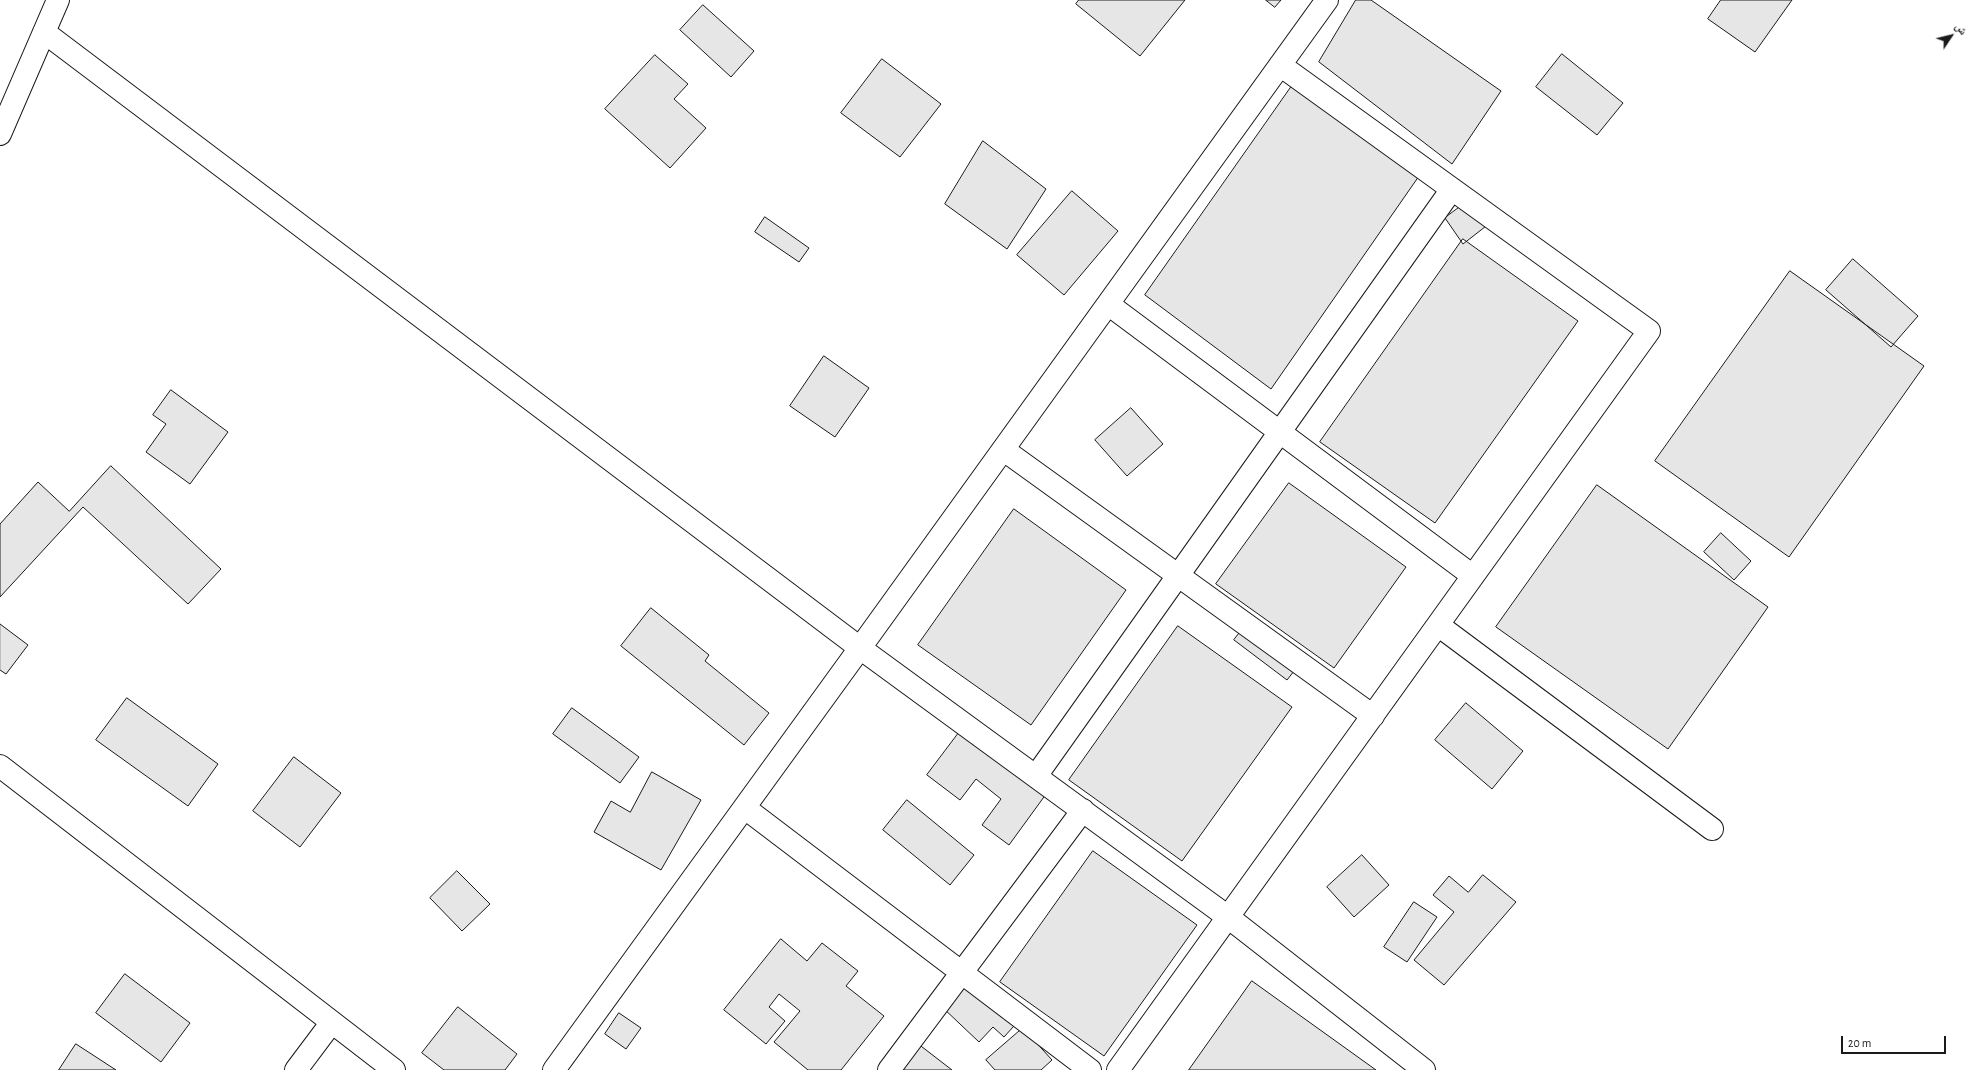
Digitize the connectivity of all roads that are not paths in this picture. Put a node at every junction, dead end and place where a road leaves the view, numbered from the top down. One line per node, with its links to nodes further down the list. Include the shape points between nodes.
1 (58, 0): 3 (street)
2 (1327, 0): 4 (street)
3 (44, 32): 5 (street); 13 (street)
4 (1280, 65): 6 (street); 7 (street)
5 (0, 134)
6 (1452, 189): 8 (street); 11 (street, via 1649,331)
7 (1108, 304): 8 (street); 9 (street)
8 (1280, 431): 10 (street); 11 (street)
9 (1004, 450): 10 (street); 13 (street)
10 (1178, 576): 14 (street); 16 (street)
11 (1474, 576): 12 (street)
12 (1438, 625): 14 (street); 19 (street)
13 (860, 648): 16 (street); 17 (street)
14 (1372, 716): 20 (street)
15 (0, 766): 22 (street)
16 (1036, 776): 18 (street)
17 (744, 808): 21 (street); 25 (street)
18 (1084, 810): 20 (street); 21 (street)
19 (1712, 829)
20 (1228, 916): 28 (street); 29 (street)
21 (962, 973): 26 (street); 27 (street)
22 (332, 1022): 23 (street); 24 (street)
23 (296, 1070)
24 (394, 1070)
25 (554, 1070)
26 (889, 1070)
27 (1090, 1070)
28 (1118, 1070)
29 (1424, 1070)

